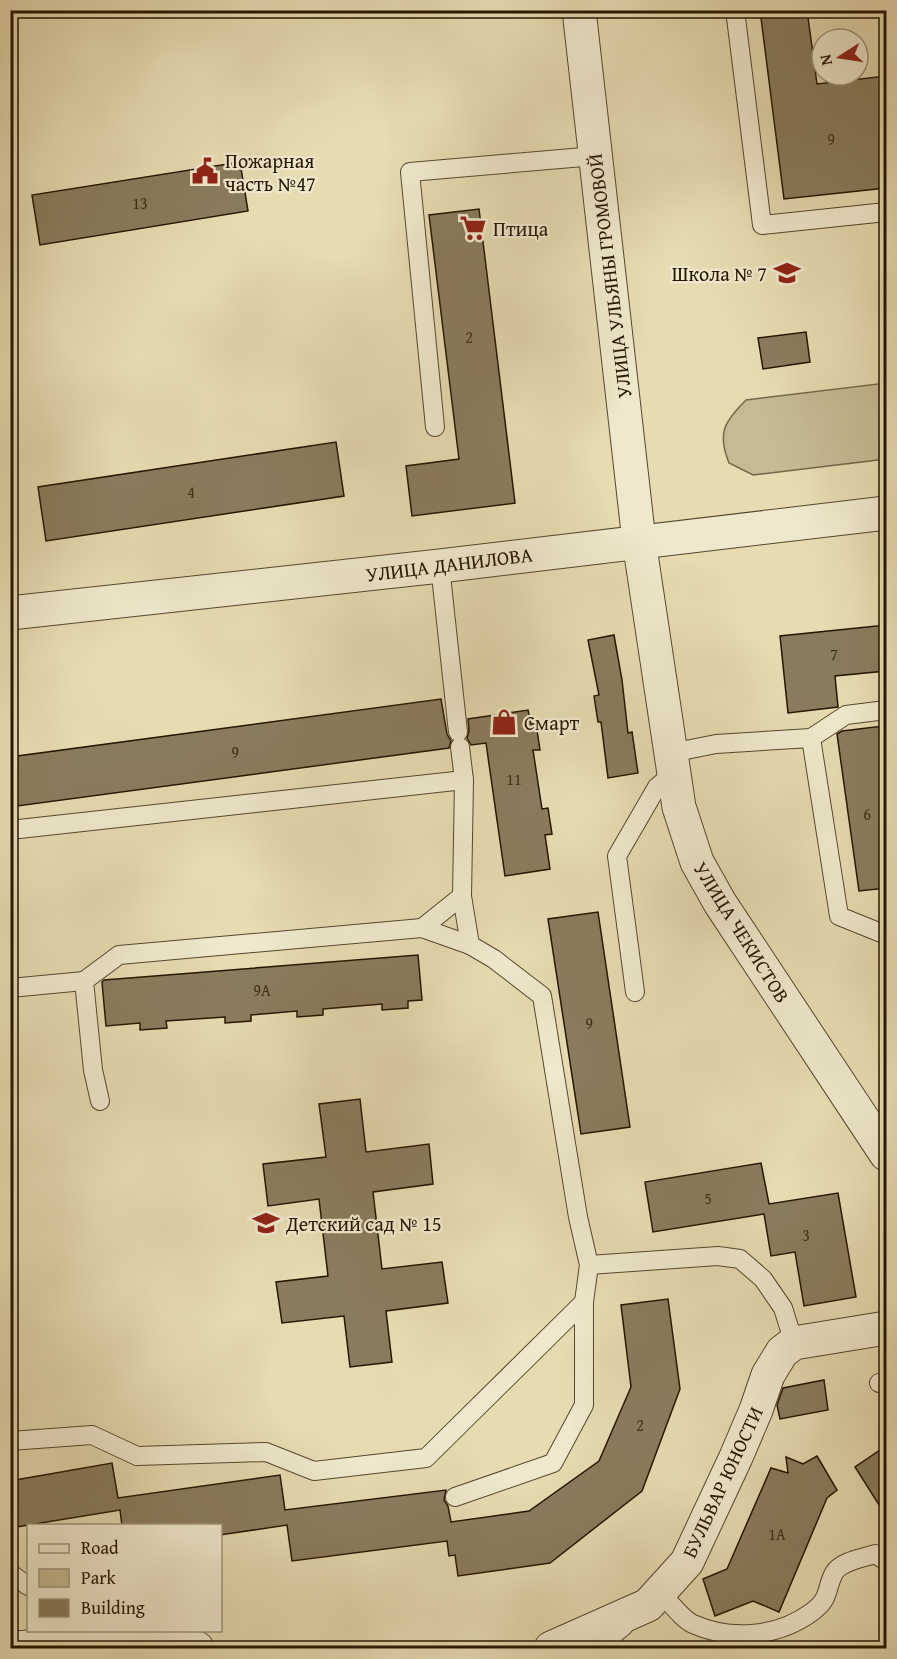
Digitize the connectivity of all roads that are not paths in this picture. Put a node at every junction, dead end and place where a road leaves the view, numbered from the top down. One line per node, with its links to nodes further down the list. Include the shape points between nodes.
1 (579, 10): 3 (street, УЛИЦА УЛЬЯНЫ ГРОМОВОЙ)
2 (735, 10): 4 (lane, via 762,225)
3 (595, 156): 5 (lane, via 410,172); 7 (street, УЛИЦА УЛЬЯНЫ ГРОМОВОЙ)
4 (886, 212)
5 (435, 427)
6 (886, 513): 7 (street, УЛИЦА ДАНИЛОВА)
7 (639, 542): 8 (street, УЛИЦА ДАНИЛОВА); 12 (street, УЛИЦА ЧЕКИСТОВ)
8 (440, 566): 9 (street, УЛИЦА ДАНИЛОВА); 13 (lane)
9 (10, 613)
10 (886, 710): 11 (lane, via 846,715)
11 (811, 738): 12 (lane, via 716,744); 17 (lane, via 838,916)
12 (673, 763): 21 (lane, via 617,856); 23 (street, УЛИЦА ЧЕКИСТОВ, via 680,807 697,862)
13 (464, 780): 14 (lane); 15 (lane)
14 (10, 830)
15 (462, 896): 16 (lane); 18 (lane)
16 (422, 928): 18 (lane); 19 (lane, via 119,955)
17 (886, 934)
18 (470, 945): 24 (lane, via 542,996)
19 (84, 981): 20 (lane); 22 (lane)
20 (10, 988)
21 (635, 992)
22 (99, 1101)
23 (886, 1154)
24 (589, 1265): 25 (lane); 27 (lane, via 718,1256 740,1259 763,1279 783,1308)
25 (584, 1302): 28 (lane, via 426,1458 314,1471 266,1452 137,1456 92,1435); 29 (lane, via 584,1405 553,1463)
26 (886, 1328): 27 (street)
27 (794, 1343): 33 (street, БУЛЬВАР ЮНОСТИ, via 782,1352 768,1375 736,1457 687,1562)
28 (10, 1441)
29 (455, 1497)
30 (886, 1561): 33 (lane, via 875,1554 835,1571 827,1596 812,1612 778,1630 747,1635 719,1632 691,1624)
31 (10, 1573): 32 (lane)
32 (27, 1585)
33 (654, 1599): 37 (street, БУЛЬВАР ЮНОСТИ); 38 (lane)
34 (78, 1637): 35 (street); 36 (street)
35 (15, 1648)
36 (197, 1648)
37 (551, 1648)
38 (597, 1648)

